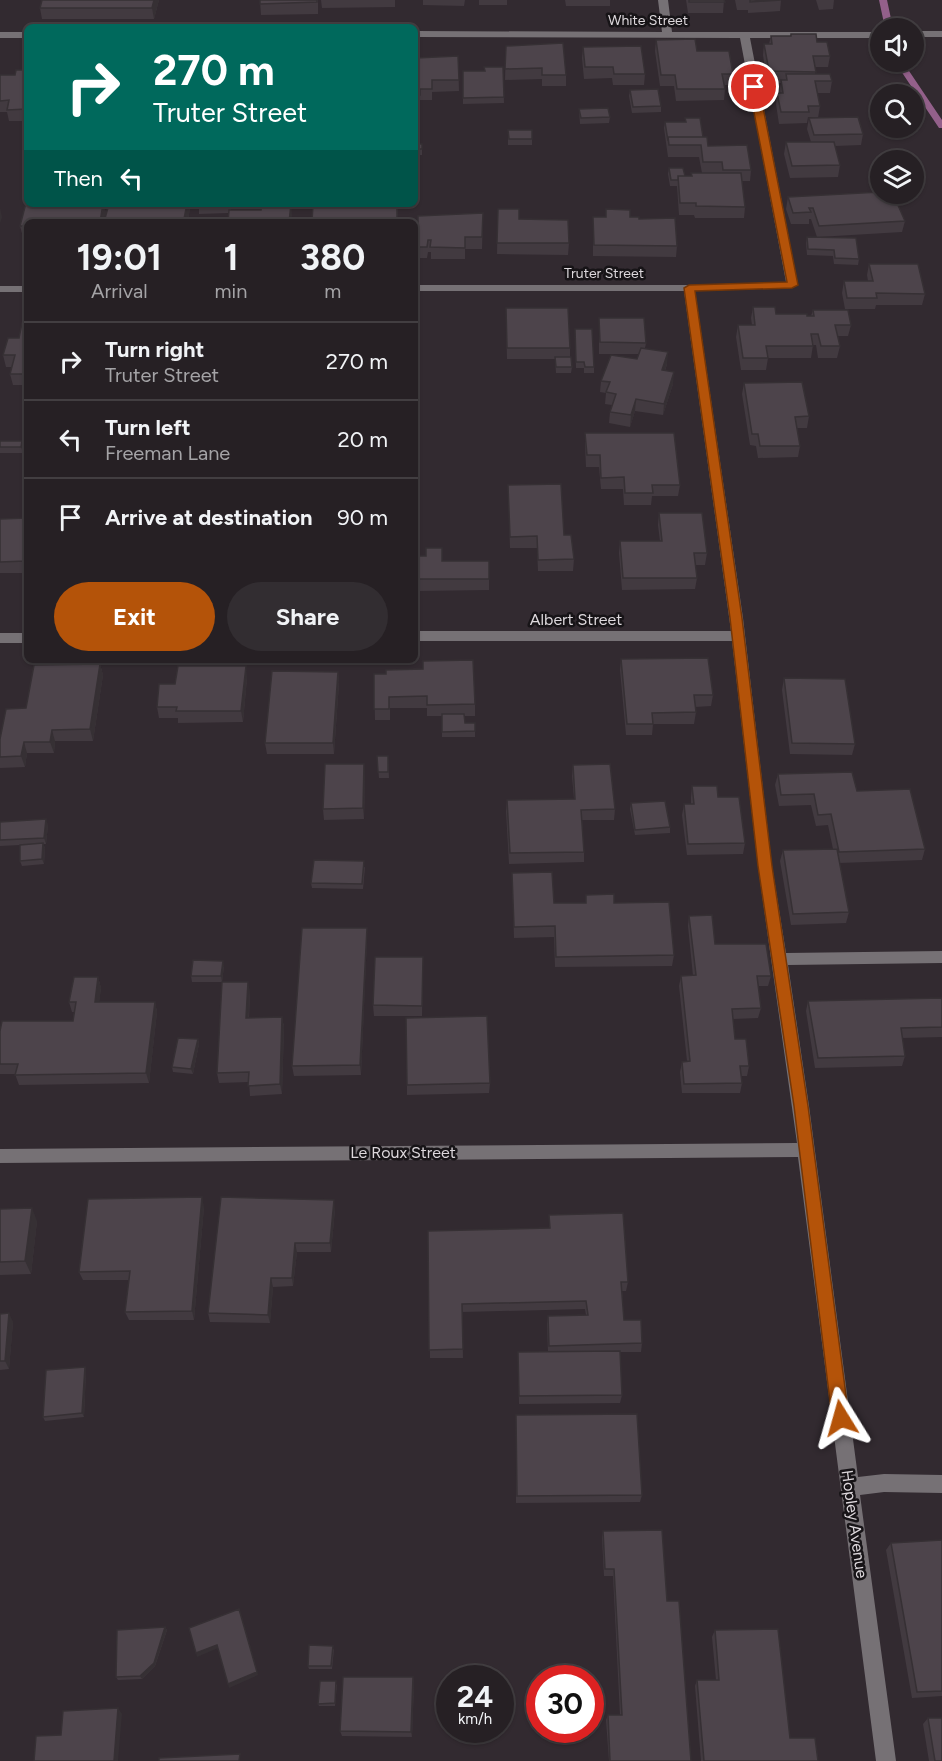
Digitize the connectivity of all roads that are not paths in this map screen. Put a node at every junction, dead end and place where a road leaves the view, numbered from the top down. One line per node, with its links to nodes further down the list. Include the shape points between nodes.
1 (663, 0): 4 (street)
2 (744, 33): 4 (street, White Street); 9 (street, White Street); 11 (street, Truter Street, via 792,285)
3 (418, 34): 4 (street, White Street)
4 (667, 34)
5 (924, 34): 6 (street)
6 (940, 34)
7 (0, 35): 8 (street)
8 (24, 35)
9 (870, 35)
10 (418, 288): 11 (street, Truter Street)
11 (689, 288): 15 (street, Hopley Avenue)
12 (0, 289): 13 (street)
13 (24, 289)
14 (418, 636): 15 (street, Albert Street)
15 (737, 636): 19 (street, Hopley Avenue)
16 (0, 638): 17 (street)
17 (24, 638)
18 (942, 957): 19 (street)
19 (779, 959): 20 (street, Hopley Avenue)
20 (806, 1150): 21 (street, Le Roux Street); 23 (street, Hopley Avenue)
21 (0, 1156)
22 (942, 1484): 23 (street)
23 (850, 1487): 24 (street, Hopley Avenue)
24 (886, 1761)

